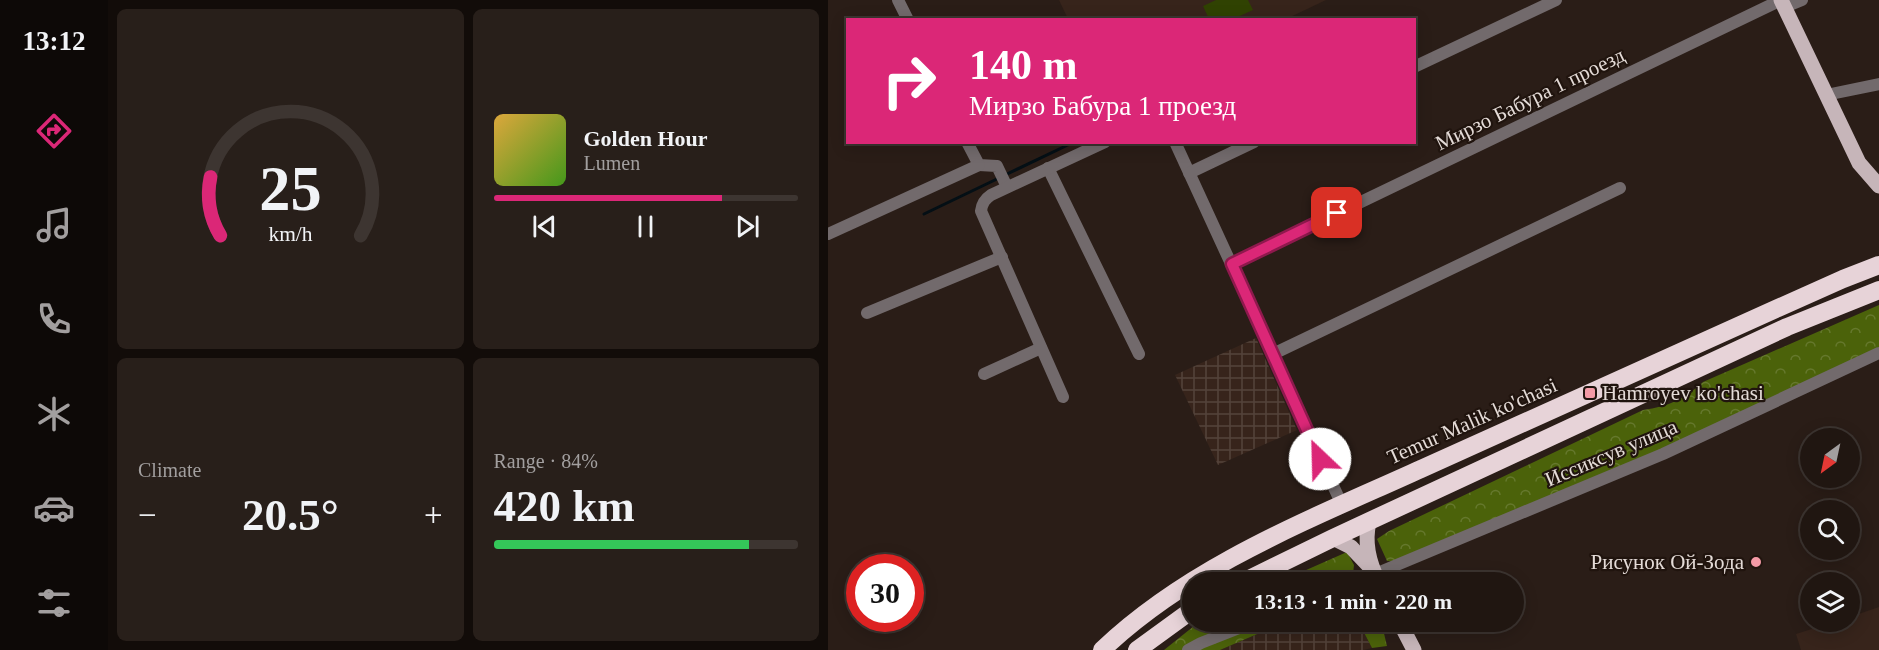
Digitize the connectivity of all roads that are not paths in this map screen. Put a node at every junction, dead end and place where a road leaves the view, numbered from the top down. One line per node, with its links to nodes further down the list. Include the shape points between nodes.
1 (898, 0): 5 (street)
2 (1556, 0): 6 (street)
3 (1802, 0): 4 (street, Мирзо Бабура 1 проезд)
4 (1782, 2): 8 (main road); 21 (street, Мирзо Бабура 1 проезд)
5 (907, 18)
6 (1416, 66)
7 (1879, 84): 8 (street)
8 (1826, 95): 16 (main road, via 1859,163)
9 (968, 144): 13 (street)
10 (1101, 144): 14 (street)
11 (1176, 144): 15 (street)
12 (1250, 144): 15 (street)
13 (979, 165): 17 (street, via 997,166); 19 (street)
14 (1048, 168): 17 (street); 27 (street)
15 (1189, 173): 21 (street)
16 (1879, 186)
17 (1007, 187): 20 (street, via 987,198 981,211)
18 (1620, 188): 28 (street)
19 (828, 234)
20 (1002, 257): 24 (street); 25 (street)
21 (1232, 264): 28 (street)
22 (1879, 265): 31 (highway, Temur Malik ko'chasi)
23 (1879, 290): 32 (highway, via 1787,327)
24 (867, 313)
25 (1041, 348): 29 (street); 30 (street)
26 (1879, 352): 37 (street, Иссиксув улица, via 1663,454)
27 (1138, 354)
28 (1273, 354): 31 (street)
29 (984, 374)
30 (1063, 397)
31 (1342, 505): 38 (highway, Temur Malik ko'chasi, via 1238,555)
32 (1369, 522): 33 (highway); 36 (main road, via 1367,548)
33 (1333, 538): 34 (highway); 35 (main road, via 1357,552)
34 (1263, 572)
35 (1372, 572)
36 (1375, 572)
37 (1391, 572)
38 (1140, 617): 43 (highway); 44 (highway, Temur Malik ko'chasi)
39 (1182, 617): 45 (highway)
40 (1230, 632): 46 (street)
41 (1405, 632): 42 (main road)
42 (1413, 647)
43 (1094, 650)
44 (1102, 650)
45 (1137, 650)
46 (1188, 650)

